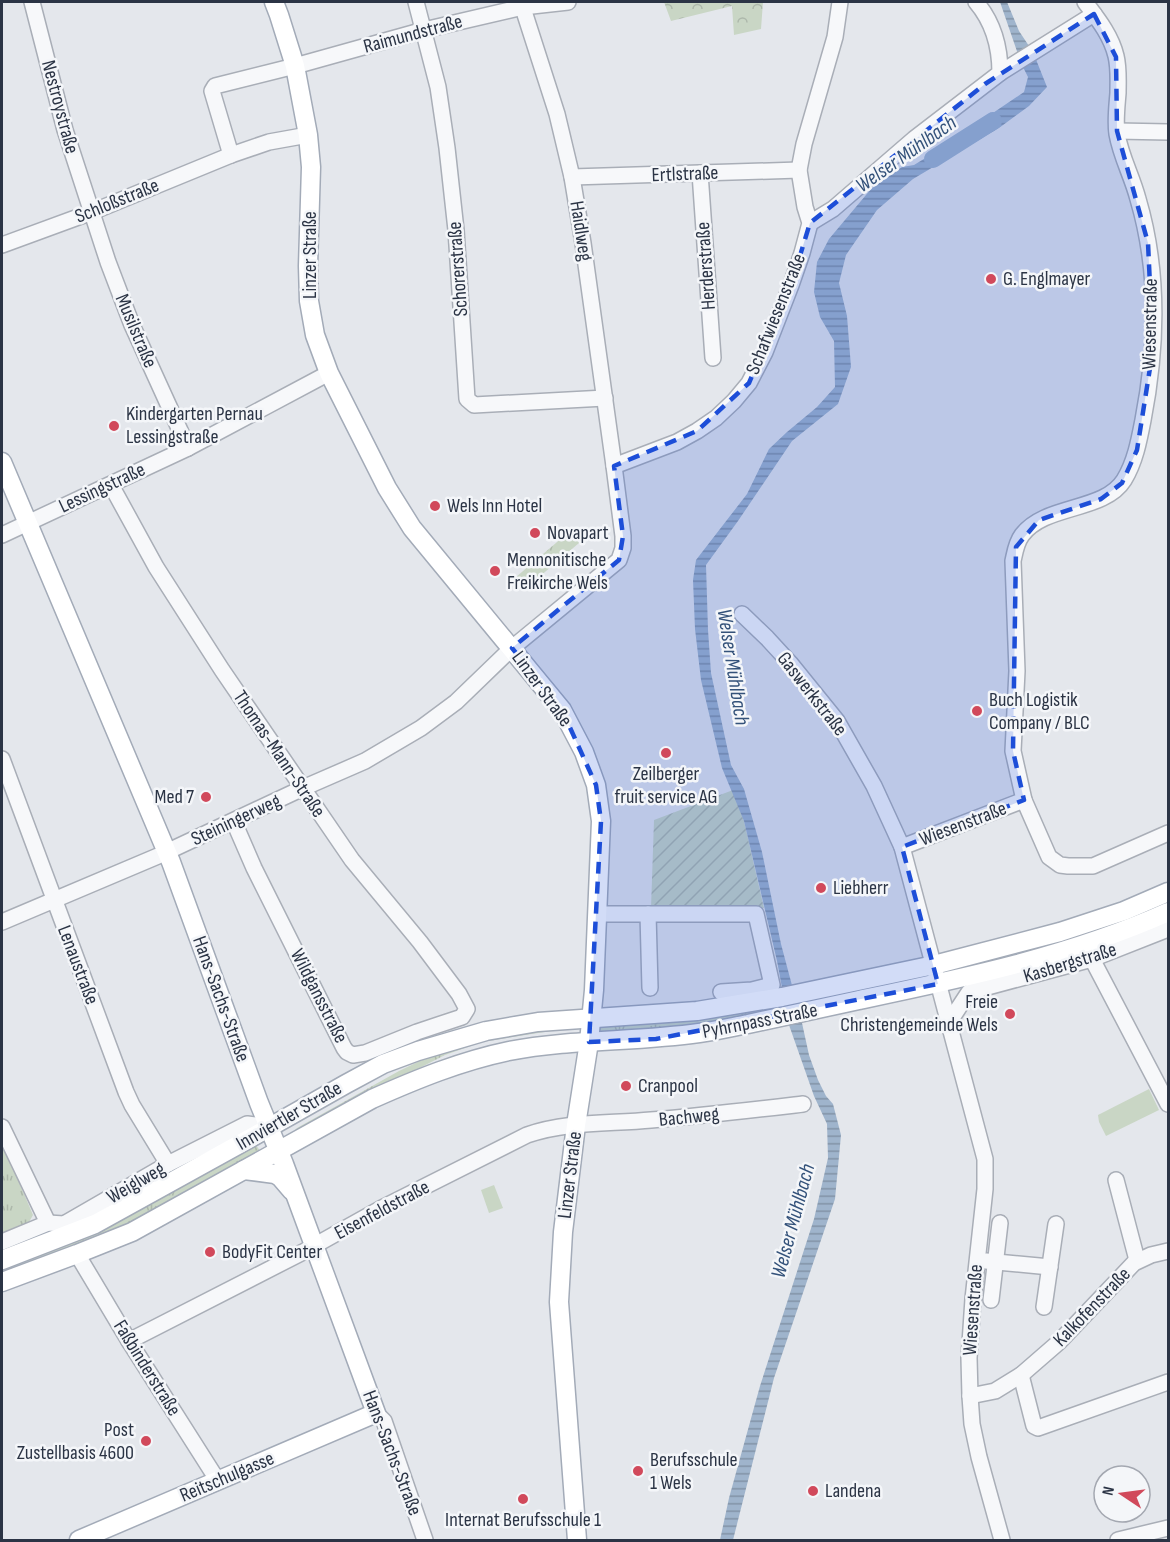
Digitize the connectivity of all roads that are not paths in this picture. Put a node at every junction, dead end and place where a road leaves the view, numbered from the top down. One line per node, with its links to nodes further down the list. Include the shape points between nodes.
1 (32, 2): 19 (street, Nestroystraße, via 65,130)
2 (274, 2): 10 (main road, Linzer Straße)
3 (416, 2): 9 (street, Schorerstraße)
4 (568, 2): 7 (street, Raimundstraße)
5 (840, 2): 16 (street, Schafwiesenstraße, via 835,37)
6 (976, 2): 11 (street, via 993,26)
7 (522, 4): 9 (street, Raimundstraße); 18 (street, Haidlweg, via 557,114)
8 (1089, 8): 11 (street); 12 (street, Wiesenstraße, via 1103,26 1116,57)
9 (424, 30): 10 (street, Raimundstraße); 24 (street, Schorerstraße, via 447,148 467,399 474,405)
10 (295, 66): 14 (main road, Linzer Straße); 15 (street, via 215,86 212,91)
11 (1000, 74): 20 (street, via 914,139 833,209)
12 (1117, 131): 13 (street); 35 (street, Wiesenstraße, via 1148,243 1154,315 1149,391 1137,450 1122,483 1101,499 1040,520 1022,535 1016,547 1013,751)
13 (1168, 132)
14 (308, 135): 15 (street, Schloßstraße, via 269,142); 23 (main road, Linzer Straße, via 309,301 315,336)
15 (231, 155): 19 (street, Schloßstraße)
16 (799, 170): 17 (street, Ertlstraße); 20 (street, Schafwiesenstraße)
17 (700, 174): 18 (street, Ertlstraße); 22 (street, Herderstraße)
18 (572, 177): 24 (street, Haidlweg)
19 (92, 212): 21 (street, Schloßstraße); 25 (street, Musilstraße, via 132,325)
20 (810, 223): 27 (street, Schafwiesenstraße, via 765,352 742,392 697,431)
21 (2, 245)
22 (713, 358)
23 (329, 373): 25 (street, Lessingstraße); 32 (main road, Linzer Straße, via 387,488 412,528)
24 (606, 398): 27 (street, Haidlweg)
25 (188, 448): 28 (street, Lessingstraße)
26 (2, 462): 29 (main road, Hans-Sachs-Straße)
27 (614, 466): 32 (street, via 623,536 619,560)
28 (111, 485): 29 (street, Lessingstraße); 34 (street, Thomas-Mann-Straße, via 156,567)
29 (27, 523): 30 (street, Lessingstraße); 39 (main road, Hans-Sachs-Straße)
30 (2, 535)
31 (742, 614): 38 (street, Gaswerkstraße, via 768,638 837,721 874,786)
32 (512, 648): 34 (street, Steiningerweg, via 456,702 421,728 365,761); 43 (main road, Linzer Straße, via 562,710 596,785 601,821)
33 (2, 759): 41 (street, Lenaustraße)
34 (303, 788): 36 (street, Steiningerweg); 53 (street, Thomas-Mann-Straße, via 352,860 459,994)
35 (1024, 800): 37 (street, via 1047,856 1060,865 1093,866); 38 (street, Wiesenstraße)
36 (234, 822): 39 (street, Steiningerweg); 53 (street, Wildgansstraße, via 347,1052 365,1053 462,1017)
37 (1168, 833)
38 (902, 847): 48 (street, Wiesenstraße)
39 (166, 852): 41 (street, Steiningerweg); 61 (main road, Hans-Sachs-Straße)
40 (1168, 892): 48 (main road, Pyhrnpass Straße, via 1060,932)
41 (54, 899): 45 (street, Steiningerweg); 63 (street, Lenaustraße, via 126,1092)
42 (1168, 912): 49 (main road, Pyhrnpass Straße, via 1048,957)
43 (598, 914): 44 (street); 54 (main road, Linzer Straße)
44 (648, 914): 50 (street); 51 (street, via 756,914 772,985)
45 (2, 922)
46 (1168, 929): 47 (street, Kasbergstraße)
47 (1092, 958): 52 (street, Kasbergstraße); 58 (street)
48 (934, 965): 49 (street, Wiesenstraße); 54 (main road, Pyhrnpass Straße, via 696,1011)
49 (938, 984): 52 (street, Kasbergstraße); 55 (street, Wiesenstraße); 56 (main road, Pyhrnpass Straße, via 701,1033)
50 (650, 988)
51 (722, 992)
52 (969, 992): 55 (street)
53 (466, 1010)
54 (592, 1017): 56 (main road, Linzer Straße); 61 (main road, Innviertler Straße, via 486,1031 418,1050 383,1064)
55 (948, 1024): 75 (street, Wiesenstraße, via 985,1159)
56 (589, 1042): 59 (main road, Linzer Straße); 62 (main road, Innviertler Straße, via 509,1052 433,1073 372,1099)
57 (803, 1104): 59 (street, Bachweg)
58 (1168, 1104)
59 (576, 1125): 71 (street, Eisenfeldstraße, via 527,1135); 91 (main road, Linzer Straße, via 563,1232 560,1302)
60 (2, 1127): 67 (street)
61 (270, 1127): 62 (main road, Hans-Sachs-Straße); 63 (street, Weiglweg, via 247,1124); 74 (main road, Innviertler Straße, via 95,1224)
62 (279, 1151): 64 (main road, Innviertler Straße); 66 (main road, Hans-Sachs-Straße)
63 (168, 1164): 67 (street, Weiglweg, via 64,1224)
64 (244, 1170): 66 (main road, via 275,1174); 73 (main road, Innviertler Straße, via 132,1232)
65 (1116, 1180): 76 (street)
66 (296, 1196): 71 (main road, Hans-Sachs-Straße)
67 (48, 1223): 70 (street, Weiglweg)
68 (1000, 1223): 77 (street)
69 (1056, 1224): 78 (street)
70 (2, 1242)
71 (315, 1246): 82 (street, Eisenfeldstraße); 86 (main road, Hans-Sachs-Straße)
72 (1168, 1251): 76 (street, Kalkofenstraße)
73 (77, 1254): 79 (main road, Innviertler Straße); 82 (street, Faßbinderstraße)
74 (2, 1260)
75 (977, 1260): 77 (street); 85 (street, Wiesenstraße)
76 (1137, 1260): 83 (street, Kalkofenstraße, via 1059,1342)
77 (996, 1262): 78 (street); 80 (street)
78 (1050, 1267): 81 (street)
79 (2, 1282)
80 (991, 1300)
81 (1044, 1307)
82 (129, 1341): 87 (street, Faßbinderstraße)
83 (1021, 1375): 84 (street, via 1034,1426 1038,1428); 85 (street, Kalkofenstraße, via 995,1391)
84 (1168, 1382)
85 (970, 1396): 92 (street, Wiesenstraße, via 979,1457)
86 (376, 1413): 87 (main road, Reitschulgasse); 90 (street, Hans-Sachs-Straße, via 384,1422)
87 (218, 1481): 89 (main road, Reitschulgasse)
88 (1168, 1528): 93 (street)
89 (79, 1540)
90 (425, 1540)
91 (577, 1540)
92 (1002, 1540)
93 (1118, 1540)

